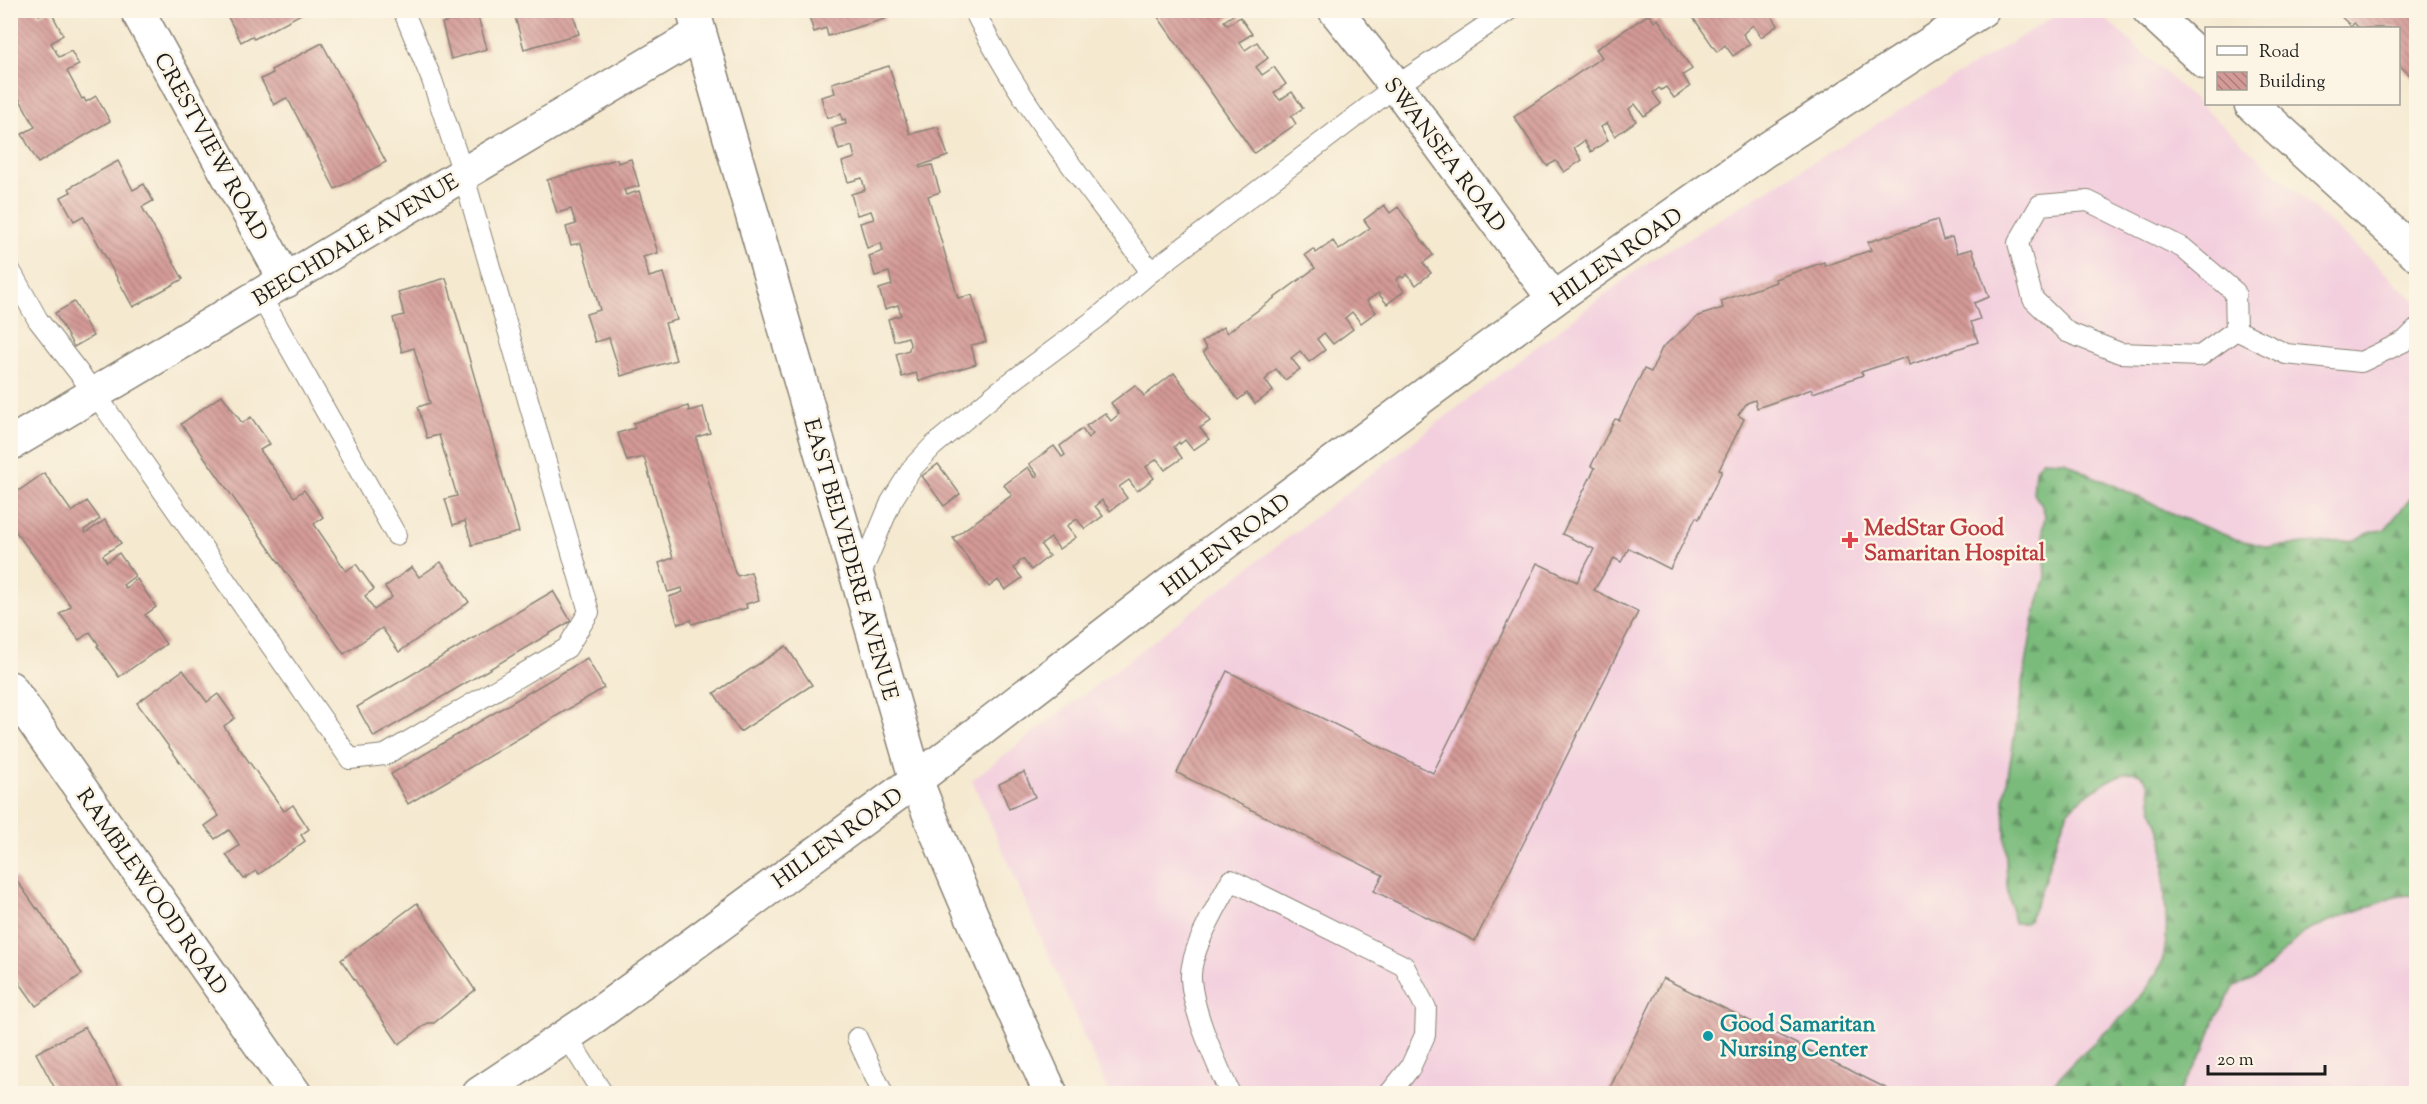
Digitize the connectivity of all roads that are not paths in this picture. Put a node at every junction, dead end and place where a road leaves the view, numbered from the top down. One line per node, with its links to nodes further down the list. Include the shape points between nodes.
1 (137, 10): 16 (street, CRESTVIEW ROAD)
2 (403, 10): 12 (lane)
3 (974, 10): 15 (lane, via 992,48 1031,110)
4 (1335, 10): 10 (street, SWANSEA ROAD)
5 (1509, 10): 10 (lane)
6 (1982, 10): 17 (street, HILLEN ROAD, via 1761,153)
7 (2149, 10): 9 (street)
8 (696, 22): 12 (street, BEECHDALE AVENUE); 23 (street, EAST BELVEDERE AVENUE)
9 (2205, 62)
10 (1396, 86): 15 (lane); 17 (street, SWANSEA ROAD)
11 (2252, 105): 13 (street)
12 (464, 173): 16 (street, BEECHDALE AVENUE); 20 (lane, via 589,612 567,648 385,755 350,759)
13 (2416, 254)
14 (10, 270): 20 (lane, via 38,320)
15 (1151, 272): 23 (lane, via 999,391 913,467 891,502)
16 (274, 289): 20 (street, BEECHDALE AVENUE); 22 (lane)
17 (1554, 299): 25 (street, HILLEN ROAD, via 1183,574)
18 (2235, 330): 18 (lane, via 2235,292 2183,248 2088,201 2040,205 2018,243 2033,299 2067,332 2120,353 2200,356); 19 (lane, via 2286,354 2361,362 2405,341)
19 (2416, 330)
20 (96, 395): 21 (street, BEECHDALE AVENUE)
21 (10, 444)
22 (396, 536)
23 (858, 581): 25 (street, EAST BELVEDERE AVENUE)
24 (10, 688): 28 (street, RAMBLEWOOD ROAD)
25 (916, 780): 26 (street, HILLEN ROAD); 32 (street, EAST BELVEDERE AVENUE, via 971,916)
26 (566, 1035): 29 (street, HILLEN ROAD); 30 (lane)
27 (857, 1038): 31 (lane)
28 (295, 1094)
29 (479, 1094)
30 (603, 1094)
31 (883, 1094)
32 (1051, 1094)
33 (1230, 1094): 34 (lane, via 1203,1028 1191,977 1200,942 1232,880 1404,966 1426,1008 1425,1035 1410,1068)
34 (1389, 1094)

